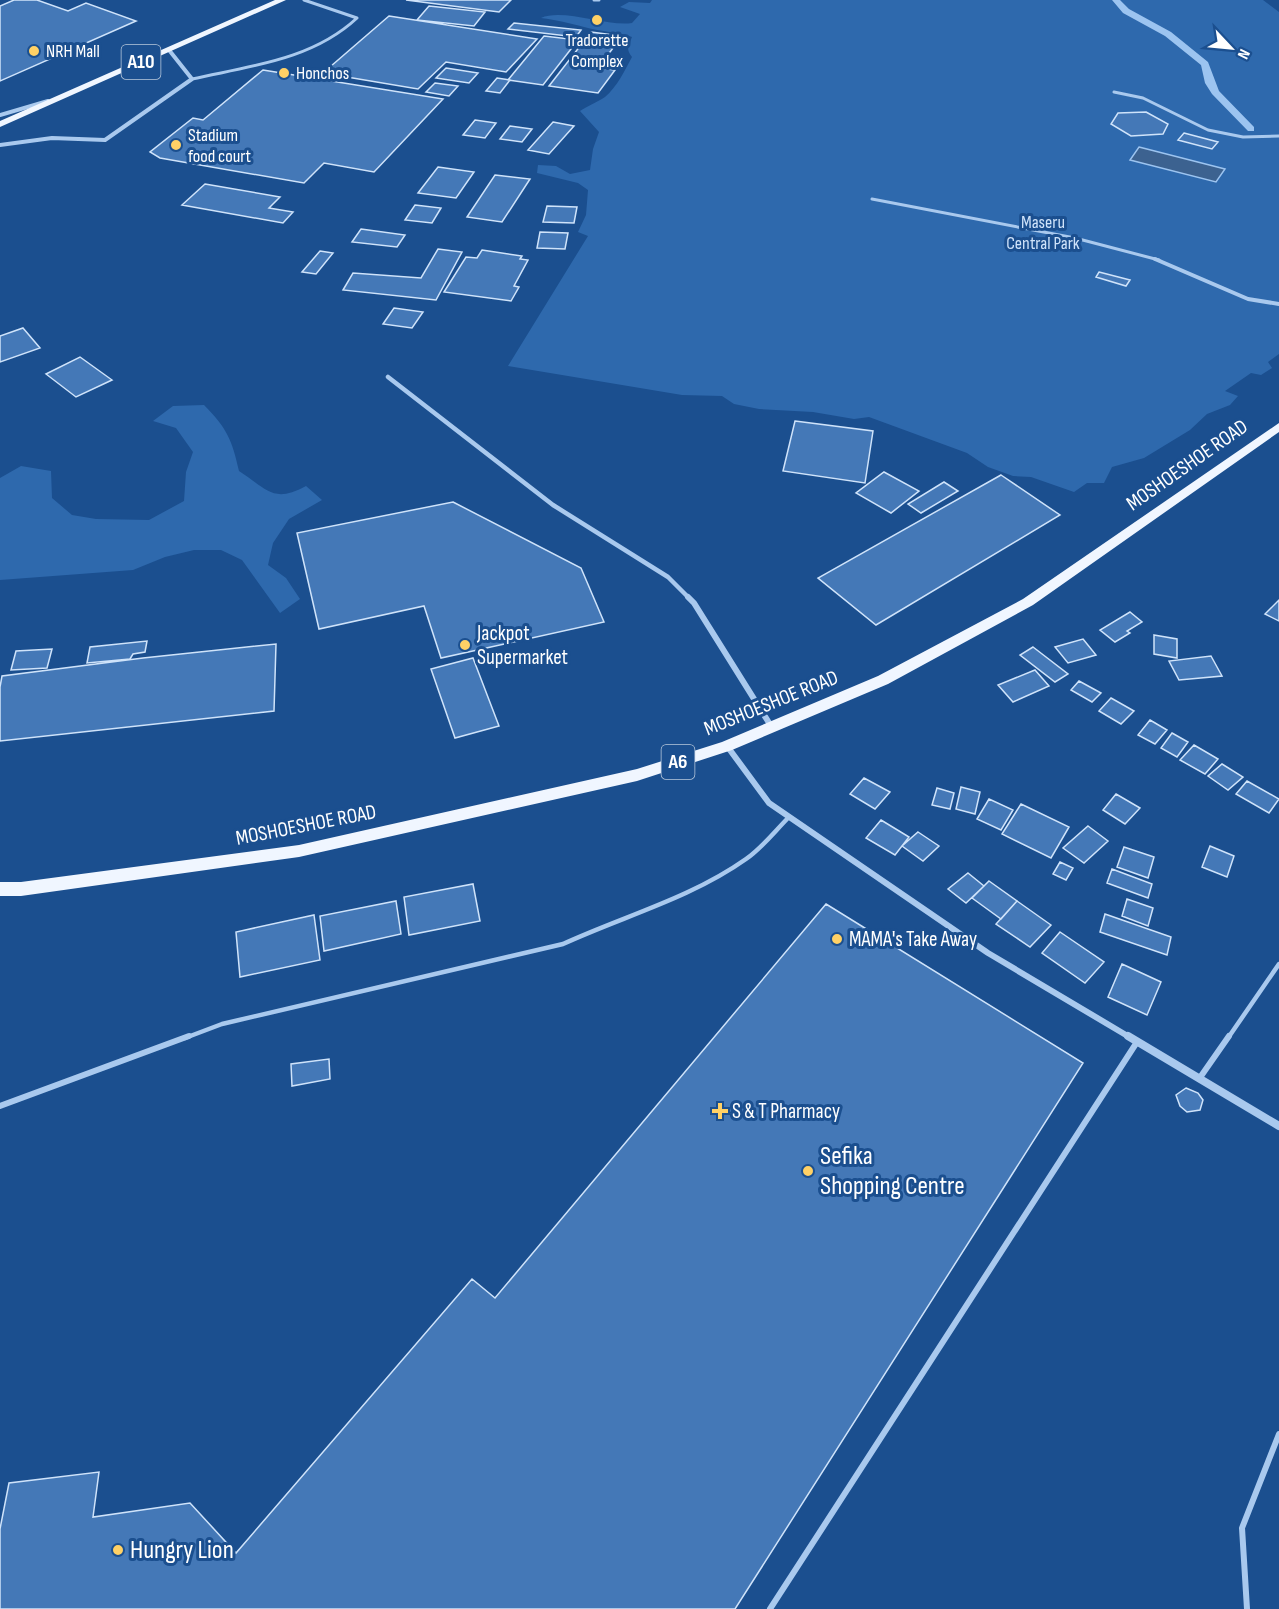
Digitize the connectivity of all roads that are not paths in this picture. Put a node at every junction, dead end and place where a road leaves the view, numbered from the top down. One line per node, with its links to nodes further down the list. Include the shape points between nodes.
1 (282, 0): 5 (main road, A10)
2 (304, 0): 6 (lane, via 357,18 343,31 301,54)
3 (594, 0): 4 (lane)
4 (599, 0)
5 (169, 50): 6 (street); 8 (main road, A10)
6 (192, 79): 12 (street, via 105,140 52,138)
7 (1114, 92): 11 (lane, via 1143,98 1208,129 1243,138)
8 (70, 94): 9 (street); 10 (main road, A10)
9 (0, 115)
10 (0, 124)
11 (1279, 136)
12 (0, 145)
13 (873, 199): 14 (lane, via 993,221 1153,258 1248,299)
14 (1279, 304)
15 (388, 377): 17 (street, via 554,505 668,578 694,603)
16 (1279, 427): 17 (main road, MOSHOESHOE ROAD / A6, via 1028,602 883,680)
17 (771, 726): 18 (main road, MOSHOESHOE ROAD / A6)
18 (727, 746): 19 (street, via 769,803); 20 (main road, MOSHOESHOE ROAD / A6, via 637,775 299,851)
19 (789, 817): 22 (street, via 988,953); 24 (lane, via 748,858 692,892 563,944 222,1024)
20 (0, 889)
21 (1279, 964): 23 (lane)
22 (1137, 1042): 23 (street); 27 (lane)
23 (1199, 1079): 25 (street)
24 (0, 1106)
25 (1279, 1126)
26 (1279, 1434): 28 (lane, via 1242,1528)
27 (770, 1609)
28 (1247, 1609)

